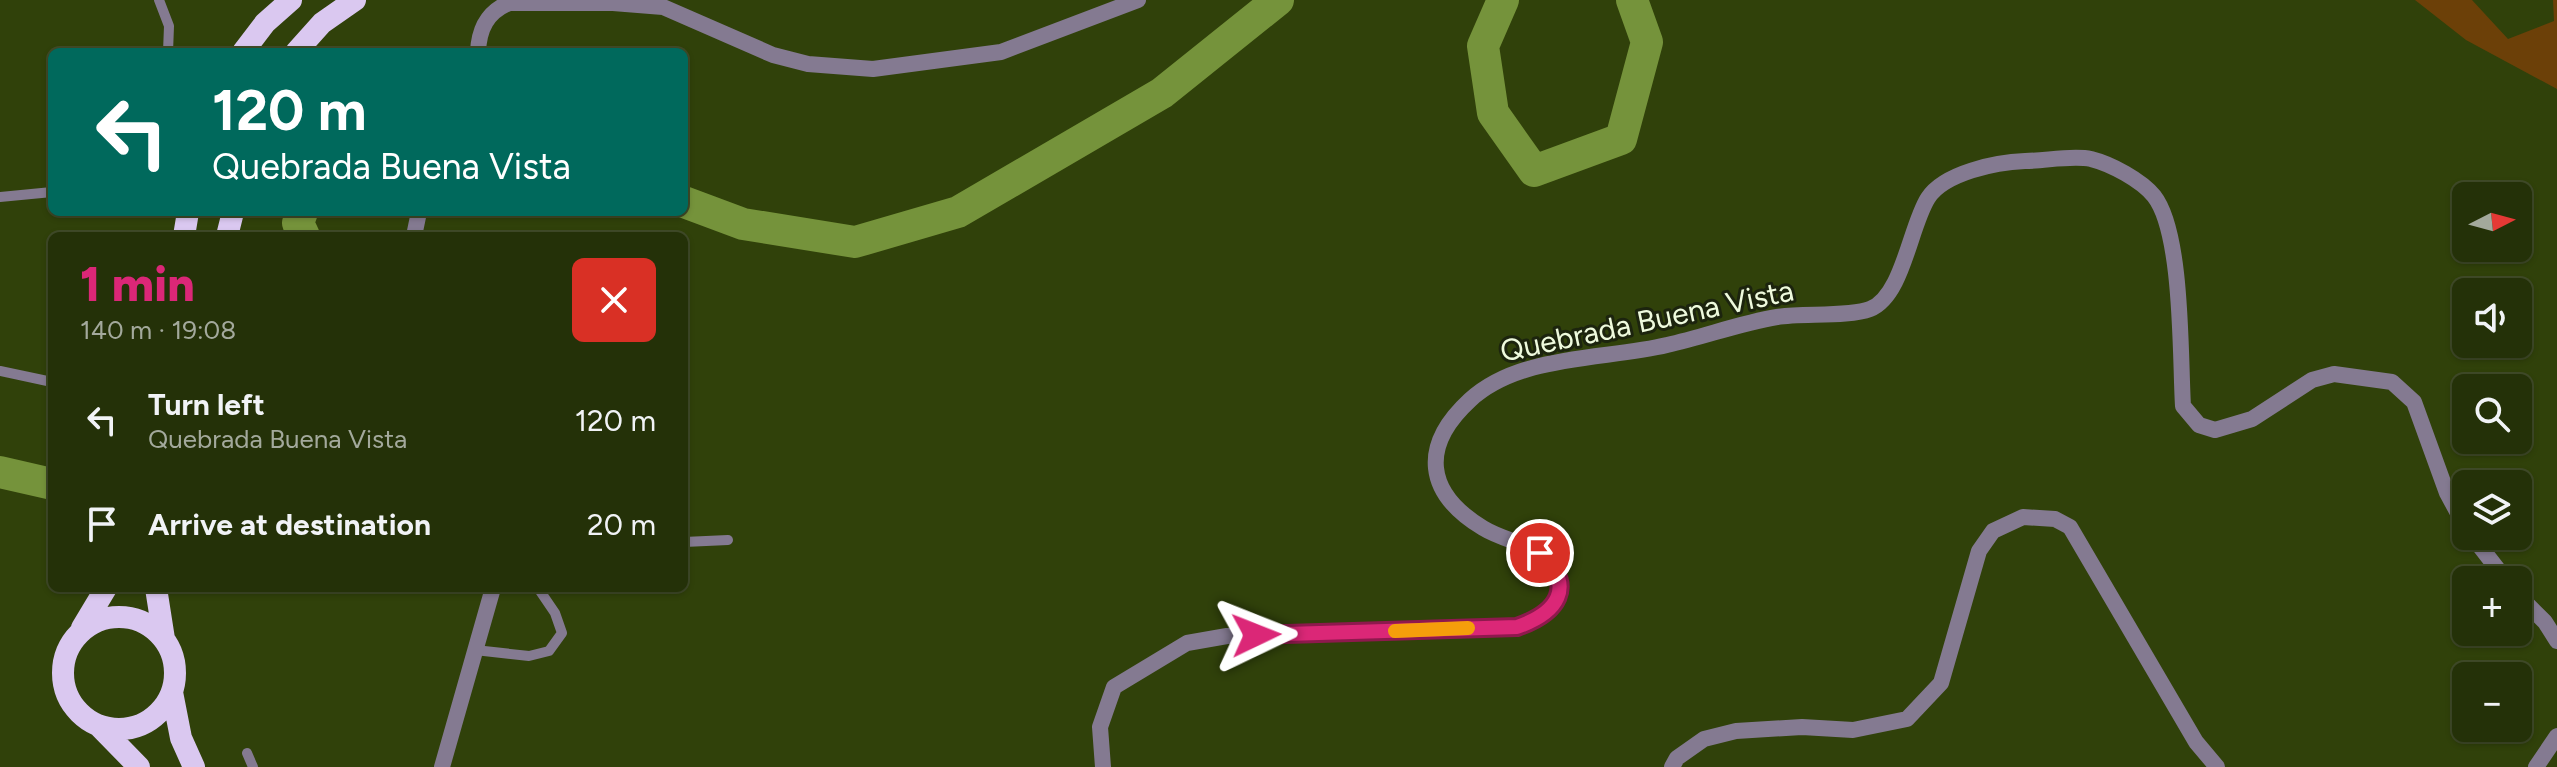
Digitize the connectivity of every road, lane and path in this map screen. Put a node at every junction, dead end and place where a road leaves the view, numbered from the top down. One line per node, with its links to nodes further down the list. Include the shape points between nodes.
1 (159, 0): 5 (lane, via 169,26)
2 (291, 0): 6 (highway)
3 (355, 0): 7 (highway, via 322,23)
4 (1138, 0): 8 (street, via 1001,52 873,69 808,64 773,55 663,7 613,3 509,3 484,23)
5 (168, 48)
6 (246, 48)
7 (300, 48)
8 (479, 48)
9 (48, 192): 10 (lane)
10 (0, 197)
11 (3, 370): 12 (lane)
12 (48, 381)
13 (2452, 502): 35 (street, Quebrada Buena Vista, via 2414,402 2392,382 2334,374 2312,380 2232,427 2215,430 2199,425 2183,406 2175,254 2156,198 2137,181 2091,159 2014,162 1964,172 1929,196 1891,290 1871,309 1777,317 1666,346 1548,366 1500,380 1471,399 1441,434 1435,450 1437,477 1464,515 1540,553 1554,566 1560,591 1554,607 1540,619 1517,627 1227,636 1187,643 1114,687 1100,727)
14 (728, 540): 15 (lane)
15 (688, 543)
16 (2483, 550): 17 (street)
17 (2495, 566)
18 (104, 592): 23 (highway)
19 (157, 592): 24 (highway)
20 (492, 592): 26 (street)
21 (541, 592): 26 (lane, via 562,633 549,651 529,656)
22 (2532, 609): 25 (street)
23 (79, 633): 24 (highway, via 95,621 132,618); 28 (highway, via 65,658 64,686 83,717)
24 (164, 639): 27 (highway, via 173,656)
25 (2557, 641)
26 (475, 650): 34 (street)
27 (172, 692): 28 (highway, via 164,708 142,724 116,730); 32 (highway, via 181,738)
28 (99, 726): 31 (highway)
29 (2557, 736): 38 (street)
30 (247, 753): 33 (lane)
31 (139, 767)
32 (194, 767)
33 (253, 767)
34 (442, 767)
35 (1103, 767)
36 (1672, 767): 37 (street, via 1704,739 1736,731 1853,730 1907,719 1941,683 1979,551 1993,531 2023,517 2055,519 2070,527 2196,742)
37 (2217, 767)
38 (2536, 767)

